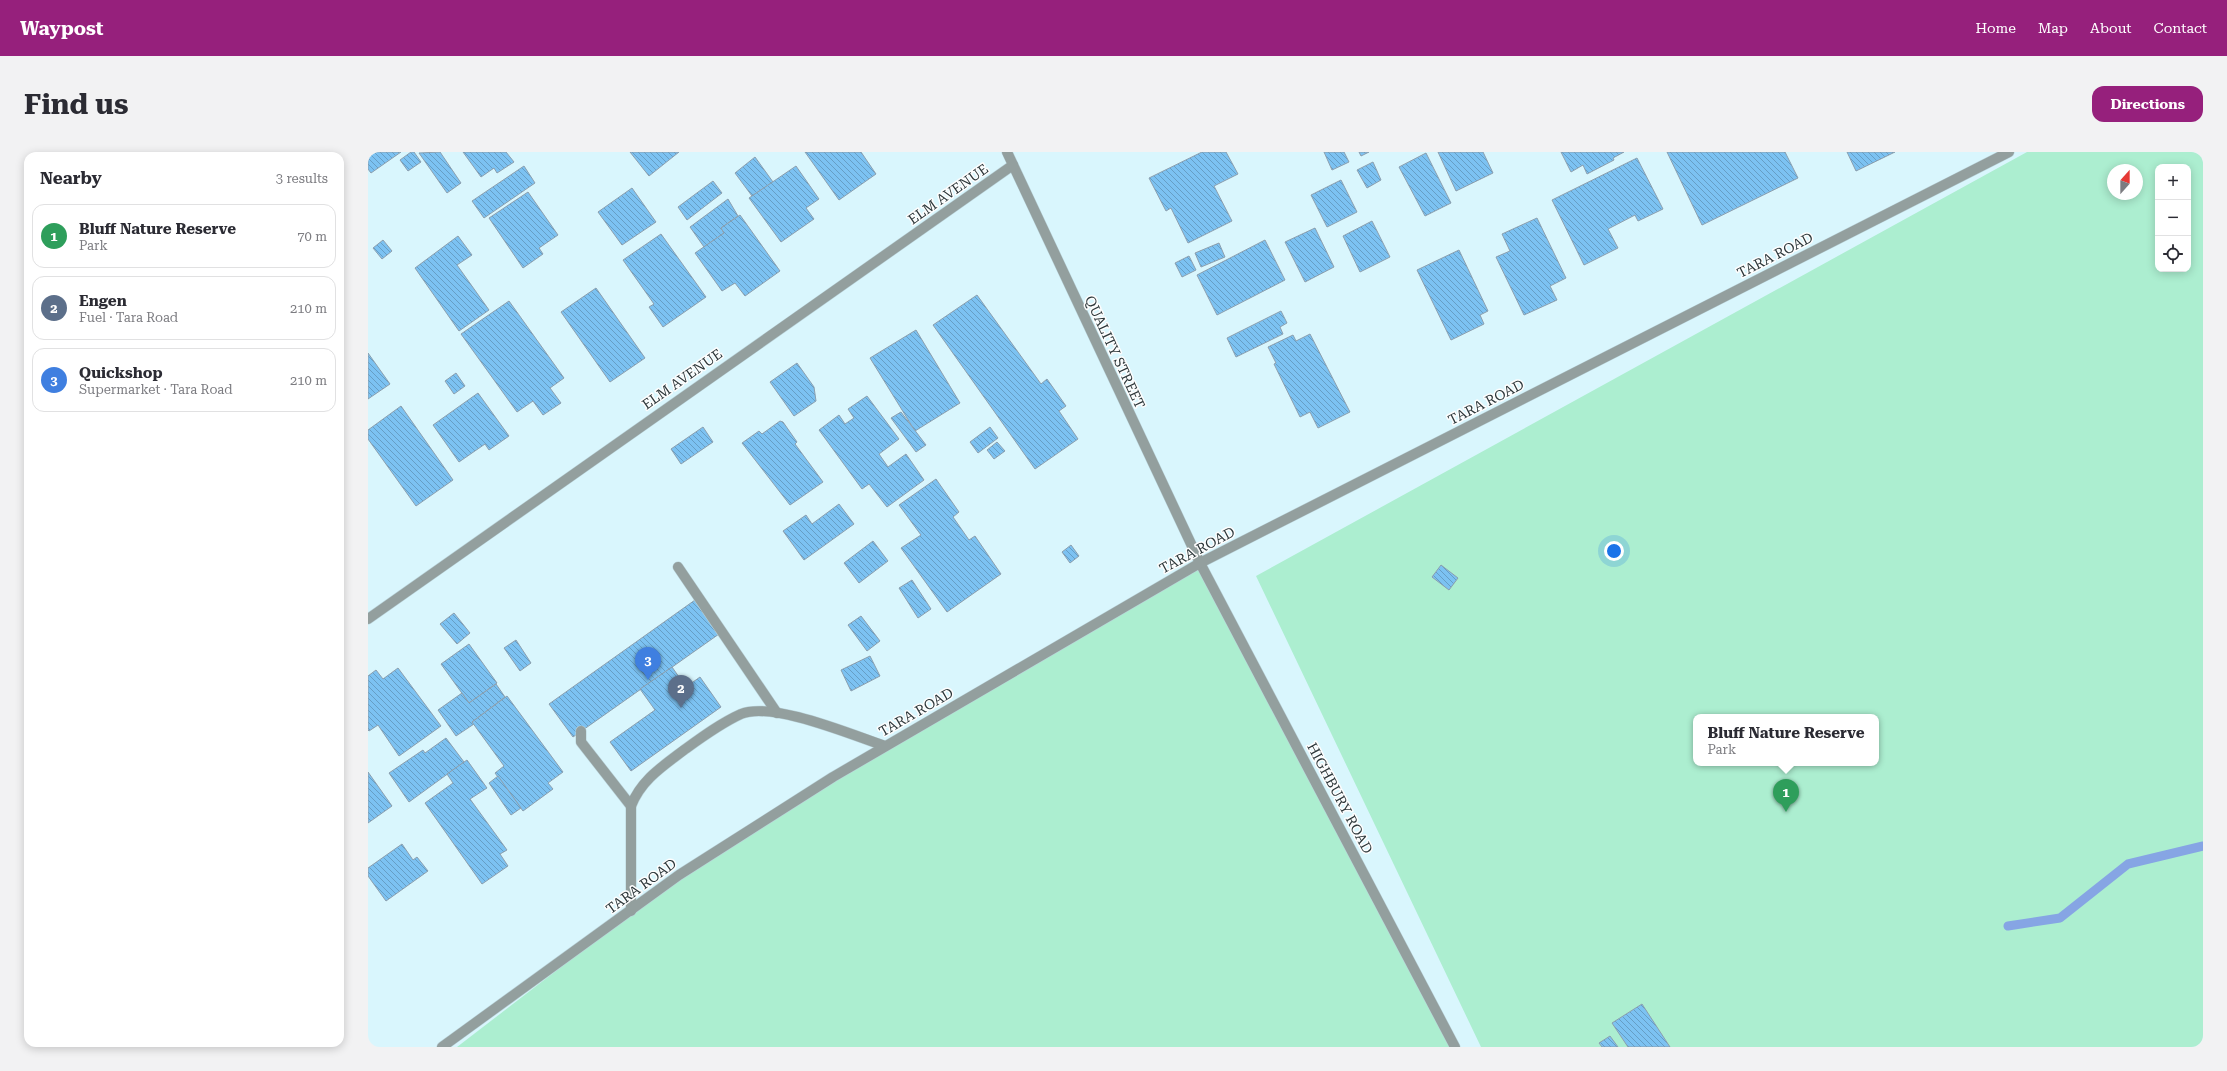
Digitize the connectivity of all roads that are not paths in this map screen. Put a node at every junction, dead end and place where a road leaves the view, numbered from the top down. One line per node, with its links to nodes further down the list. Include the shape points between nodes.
1 (1007, 152): 3 (street, QUALITY STREET)
2 (2009, 152): 4 (street, TARA ROAD)
3 (1013, 165): 4 (street, QUALITY STREET); 6 (street, ELM AVENUE)
4 (1200, 563): 9 (street, TARA ROAD); 13 (street, HIGHBURY ROAD)
5 (678, 567): 7 (street)
6 (368, 618)
7 (777, 713): 9 (street); 10 (street, via 758,710 742,714 712,731 656,770 636,793)
8 (581, 731): 10 (street, via 581,742)
9 (885, 746): 11 (street, TARA ROAD, via 679,875)
10 (631, 806): 11 (street)
11 (631, 910): 12 (street, TARA ROAD)
12 (442, 1047)
13 (1455, 1047)

